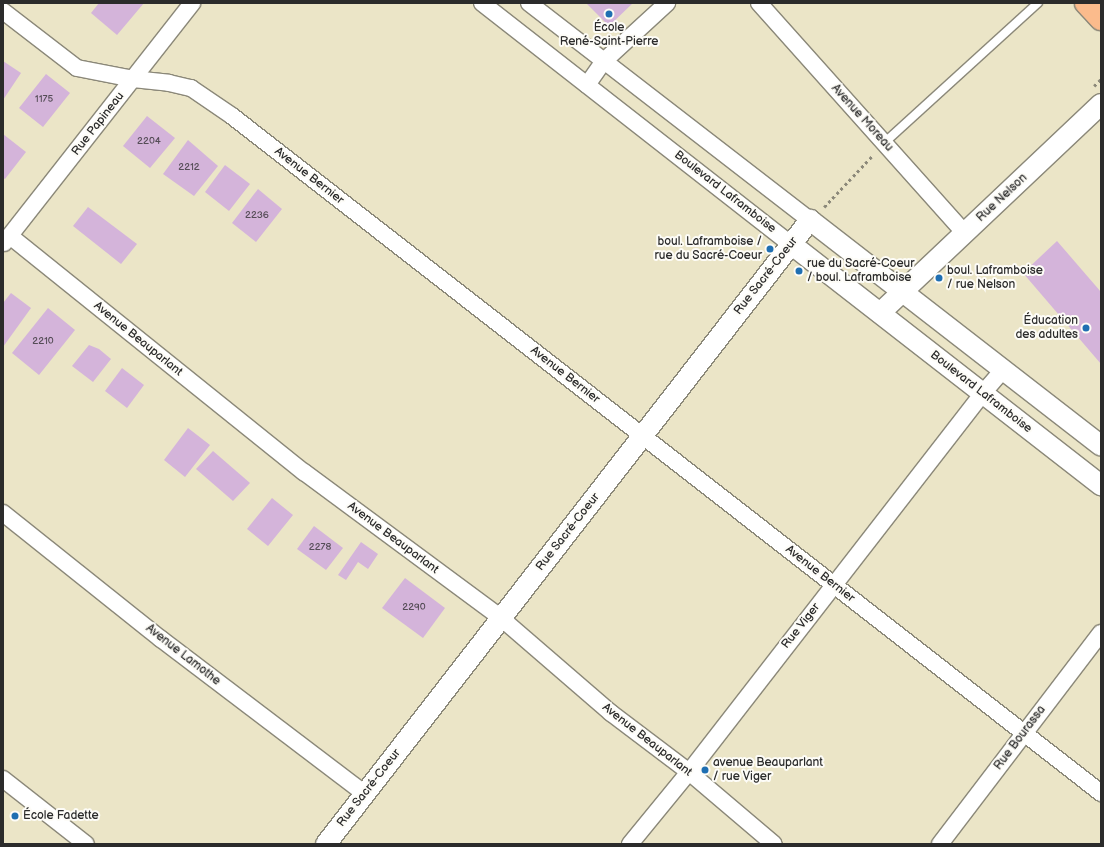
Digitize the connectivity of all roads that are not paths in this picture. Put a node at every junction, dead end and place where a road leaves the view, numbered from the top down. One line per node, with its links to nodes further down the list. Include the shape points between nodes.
1 (192, 3): 11 (street, Rue Papineau)
2 (482, 3): 12 (street, Boulevard Laframboise)
3 (529, 3): 10 (street)
4 (667, 3): 10 (street)
5 (758, 3): 14 (street, Avenue Moreau)
6 (1038, 3): 14 (lane)
7 (1086, 3): 9 (main road)
8 (3, 11): 11 (street, Avenue Bernier, via 77,68)
9 (1101, 19)
10 (604, 61): 12 (street); 15 (street)
11 (132, 79): 17 (street, Rue Papineau); 23 (street, Avenue Bernier, via 191,88 232,116)
12 (587, 85): 18 (street, Boulevard Laframboise)
13 (1095, 97): 16 (street, Rue Nelson)
14 (884, 143): 16 (street, Avenue Moreau)
15 (815, 215): 18 (street, Rue Sacré-Coeur); 19 (street)
16 (965, 233): 19 (street, Rue Nelson)
17 (6, 240): 28 (street, Avenue Beauparlant, via 304,472)
18 (791, 244): 20 (street, Boulevard Laframboise); 23 (street, Rue Sacré-Coeur)
19 (903, 293): 20 (street, Rue Nelson); 21 (street)
20 (880, 313): 22 (street, Boulevard Laframboise)
21 (1003, 370): 22 (street, Rue Viger); 24 (street)
22 (983, 393): 25 (street, Boulevard Laframboise); 27 (street, Rue Viger)
23 (642, 436): 27 (street, Avenue Bernier); 28 (street, Rue Sacré-Coeur)
24 (1101, 446)
25 (1101, 485)
26 (3, 513): 34 (street, Avenue Lamothe, via 162,639)
27 (833, 584): 30 (street, Avenue Bernier); 31 (street, Rue Viger)
28 (501, 618): 31 (street, Avenue Beauparlant, via 611,713); 34 (street, Rue Sacré-Coeur)
29 (1101, 633): 30 (street, Rue Bourassa)
30 (1023, 733): 33 (street, Avenue Bernier); 39 (street, Rue Bourassa)
31 (689, 772): 37 (street, Rue Viger); 38 (street, Avenue Beauparlant)
32 (3, 779): 35 (street)
33 (1101, 793)
34 (365, 794): 36 (street, Rue Sacré-Coeur)
35 (86, 844)
36 (326, 844)
37 (630, 844)
38 (774, 844)
39 (940, 844)

